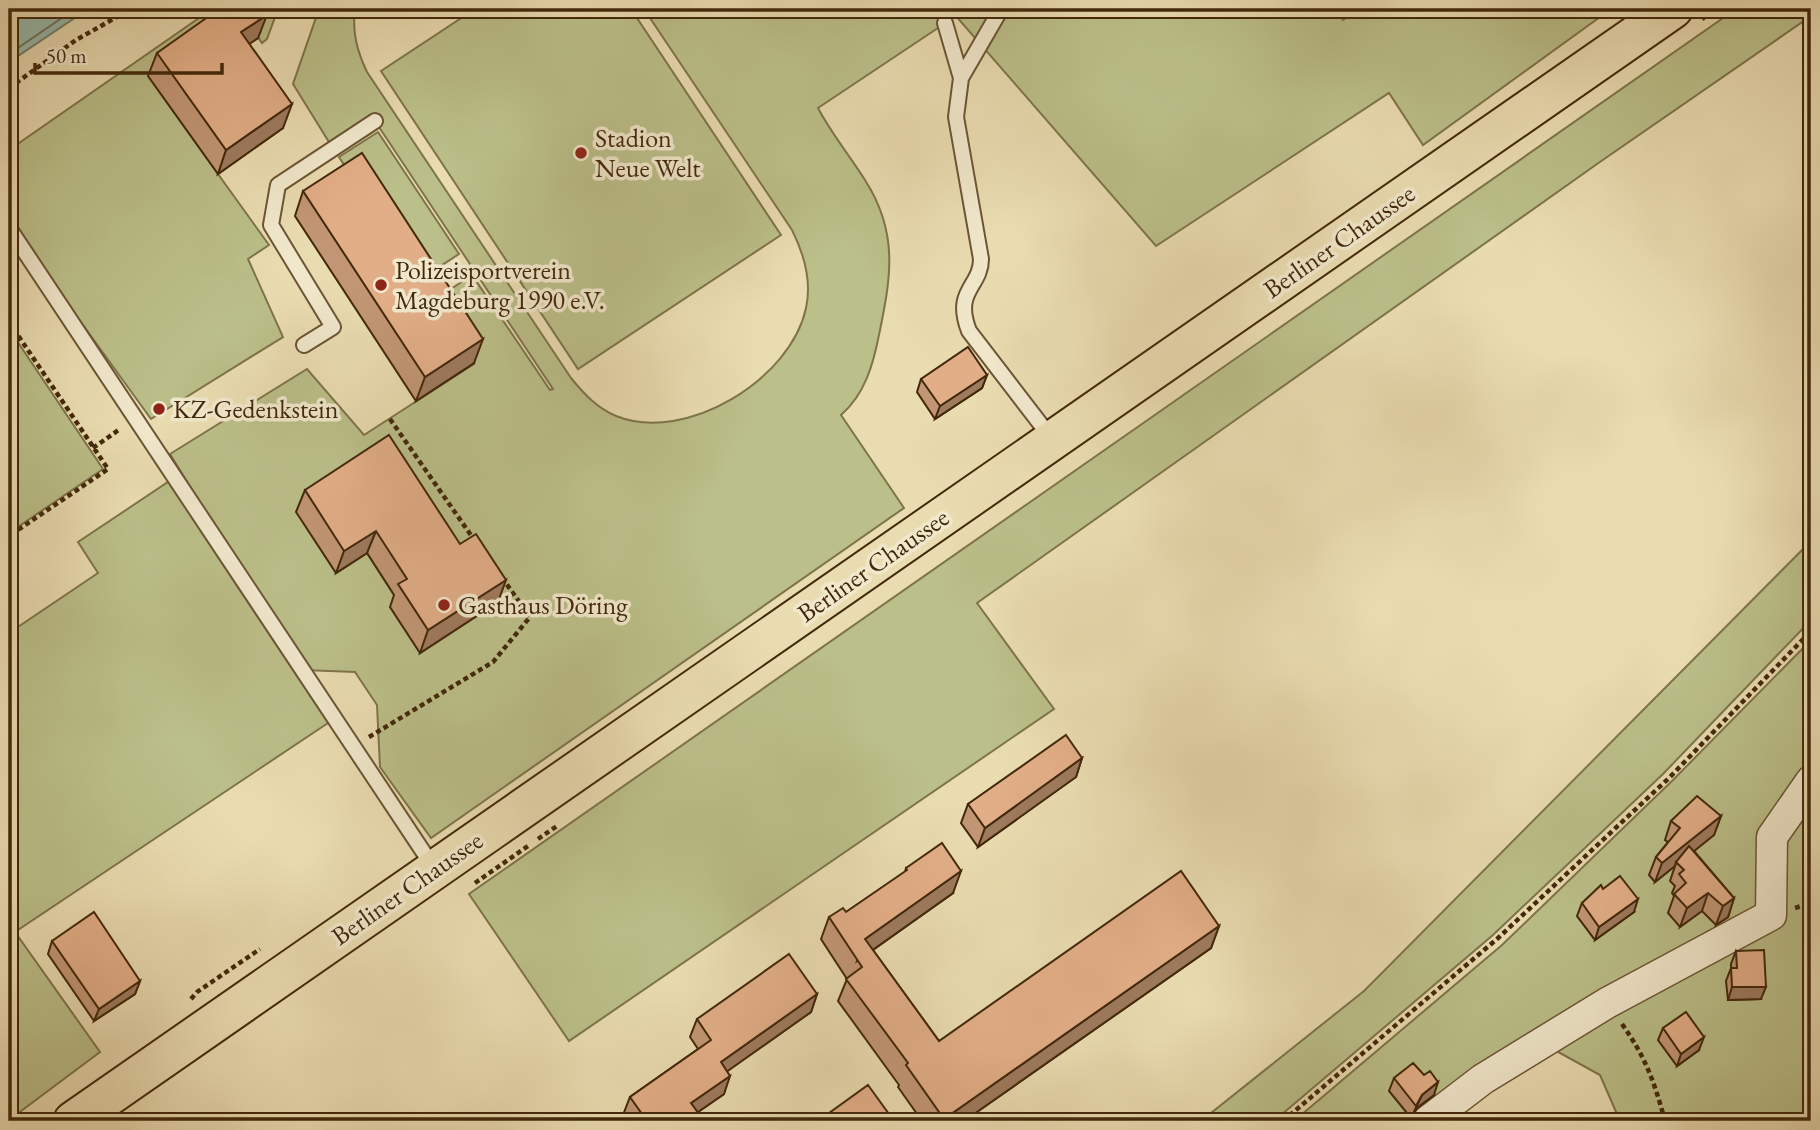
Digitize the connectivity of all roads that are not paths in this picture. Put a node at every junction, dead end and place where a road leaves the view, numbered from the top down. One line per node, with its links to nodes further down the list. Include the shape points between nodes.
1 (1001, 9): 5 (lane)
2 (1673, 9): 3 (main road, Berliner Chaussee)
3 (1634, 20): 9 (main road, Berliner Chaussee)
4 (944, 23): 5 (lane)
5 (961, 78): 9 (lane, via 956,117 981,267 964,301 966,322)
6 (375, 121): 8 (lane, via 278,185 271,225 333,327)
7 (9, 228): 11 (lane)
8 (304, 345)
9 (1052, 440): 11 (main road, Berliner Chaussee)
10 (1811, 781): 13 (street, via 1772,837 1771,915 1607,1003 1483,1079)
11 (435, 869): 12 (main road, Berliner Chaussee)
12 (73, 1121)
13 (1428, 1121)

